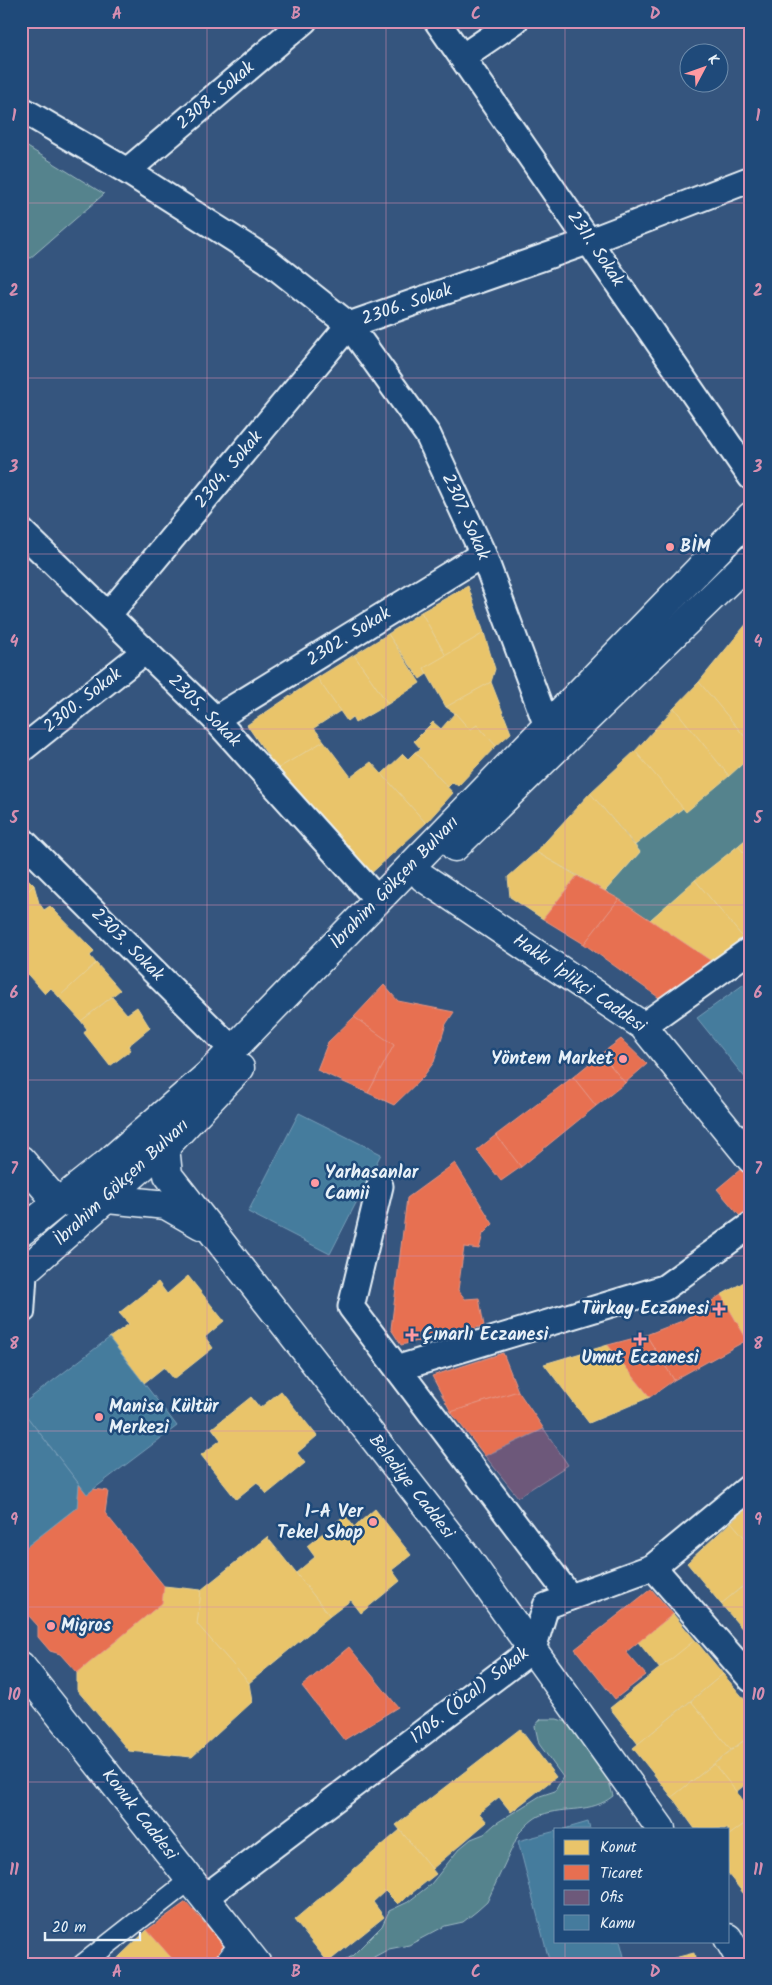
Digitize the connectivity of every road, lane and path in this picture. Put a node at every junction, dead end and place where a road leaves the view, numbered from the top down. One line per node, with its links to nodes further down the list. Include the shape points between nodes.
1 (304, 21): 6 (street, 2308. Sokak)
2 (437, 21): 4 (street, 2311. Sokak)
3 (515, 21): 4 (street)
4 (462, 58): 8 (street, 2311. Sokak)
5 (21, 109): 6 (street, 2306. Sokak)
6 (127, 171): 9 (street, 2306. Sokak, via 266,260)
7 (751, 180): 8 (street, 2306. Sokak)
8 (590, 241): 9 (street, 2306. Sokak); 10 (street, 2311. Sokak)
9 (348, 325): 13 (street, 2307. Sokak, via 428,435); 15 (street, 2304. Sokak)
10 (751, 477)
11 (751, 516): 18 (main road, İbrahim Gökçen Bulvarı)
12 (21, 531): 15 (street, 2305. Sokak)
13 (483, 554): 17 (street, 2302. Sokak); 18 (street, 2307. Sokak)
14 (751, 559): 21 (main road, İbrahim Gökçen Bulvarı)
15 (109, 614): 16 (street, 2305. Sokak)
16 (144, 652): 17 (street, 2305. Sokak); 19 (street, 2300. Sokak)
17 (215, 719): 22 (street, 2305. Sokak)
18 (547, 726): 22 (main road, İbrahim Gökçen Bulvarı)
19 (21, 750)
20 (21, 840): 25 (street, 2303. Sokak)
21 (424, 878): 24 (main road, Hakkı İplikçi Caddesi); 26 (main road, İbrahim Gökçen Bulvarı)
22 (378, 900): 25 (main road, İbrahim Gökçen Bulvarı)
23 (751, 949): 24 (street)
24 (643, 1026): 27 (main road, Hakkı İplikçi Caddesi)
25 (233, 1050): 31 (main road, İbrahim Gökçen Bulvarı, via 124,1148)
26 (165, 1146): 30 (main road, İbrahim Gökçen Bulvarı); 33 (main road, Belediye Caddesi, via 168,1175)
27 (751, 1159)
28 (21, 1160): 31 (main road)
29 (380, 1186): 37 (street, via 351,1307)
30 (108, 1199): 31 (main road); 33 (main road, via 166,1205); 35 (main road, İbrahim Gökçen Bulvarı)
31 (57, 1202): 34 (main road, İbrahim Gökçen Bulvarı)
32 (751, 1224): 37 (street, via 664,1288)
33 (211, 1231): 41 (main road, Belediye Caddesi, via 464,1555)
34 (21, 1232)
35 (26, 1271): 36 (lane, via 28,1314)
36 (21, 1319)
37 (399, 1368): 40 (street)
38 (751, 1486): 39 (street, 1706. (Öcal) Sokak)
39 (653, 1567): 40 (street, 1706. (Öcal) Sokak); 43 (street)
40 (570, 1597): 41 (street, 1706. (Öcal) Sokak, via 546,1606)
41 (533, 1649): 44 (main road, Belediye Caddesi); 45 (street, 1706. (Öcal) Sokak)
42 (21, 1666): 45 (main road, Konuk Caddesi)
43 (751, 1679)
44 (660, 1828)
45 (197, 1889): 47 (main road, Konuk Caddesi); 48 (street)
46 (730, 1941): 50 (main road)
47 (232, 1953): 49 (main road, Konuk Caddesi)
48 (83, 1964)
49 (257, 1964)
50 (744, 1964)

